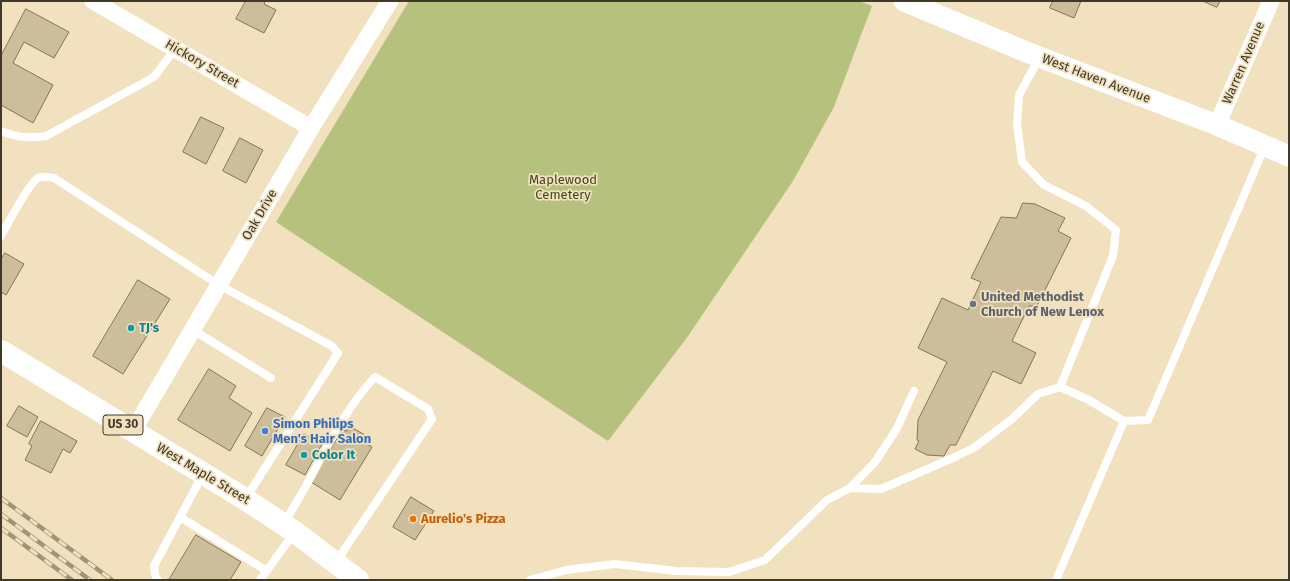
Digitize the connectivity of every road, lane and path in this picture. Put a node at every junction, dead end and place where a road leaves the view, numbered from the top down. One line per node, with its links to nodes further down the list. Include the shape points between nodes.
1 (92, 1): 5 (street, Hickory Street)
2 (390, 1): 8 (street, Oak Drive)
3 (904, 1): 6 (street, West Haven Avenue)
4 (1270, 1): 7 (street, Warren Avenue)
5 (175, 49): 8 (street, Hickory Street); 9 (lane, via 154,77 46,136 17,137)
6 (1039, 57): 7 (street, West Haven Avenue); 17 (lane, via 1019,95 1017,124 1022,162 1044,185 1086,206 1116,230 1113,256)
7 (1218, 125): 10 (street, West Haven Avenue)
8 (310, 128): 13 (street, Oak Drive)
9 (1, 131)
10 (1265, 146): 11 (street, West Haven Avenue); 19 (lane, via 1148,420)
11 (1289, 156)
12 (1, 236): 13 (lane, via 29,189 37,179 47,176 54,178)
13 (219, 285): 14 (street, Oak Drive); 23 (lane, via 332,346 338,353)
14 (193, 330): 16 (lane); 20 (street, Oak Drive)
15 (1, 351): 20 (main road, West Maple Street / US 30)
16 (271, 378)
17 (1060, 387): 19 (lane, via 1087,399); 22 (lane, via 1038,394 1012,419 975,447 953,458 882,489)
18 (914, 391): 22 (lane, via 896,430 875,462)
19 (1124, 421): 34 (lane)
20 (133, 431): 21 (main road, West Maple Street / US 30)
21 (203, 473): 23 (main road, West Maple Street / US 30); 24 (lane)
22 (850, 488): 28 (lane, via 827,500 765,560 730,572)
23 (245, 499): 25 (main road, West Maple Street / US 30)
24 (180, 517): 27 (lane); 29 (lane, via 154,566)
25 (289, 528): 26 (main road, West Maple Street / US 30); 26 (lane, via 299,501 324,453 362,391 375,377 428,409 432,418); 27 (lane)
26 (335, 562): 31 (main road, West Maple Street / US 30)
27 (267, 571): 30 (lane)
28 (704, 572): 32 (lane, via 615,564 566,570); 33 (lane)
29 (158, 580)
30 (260, 580)
31 (358, 580)
32 (530, 580)
33 (712, 580)
34 (1056, 580)

